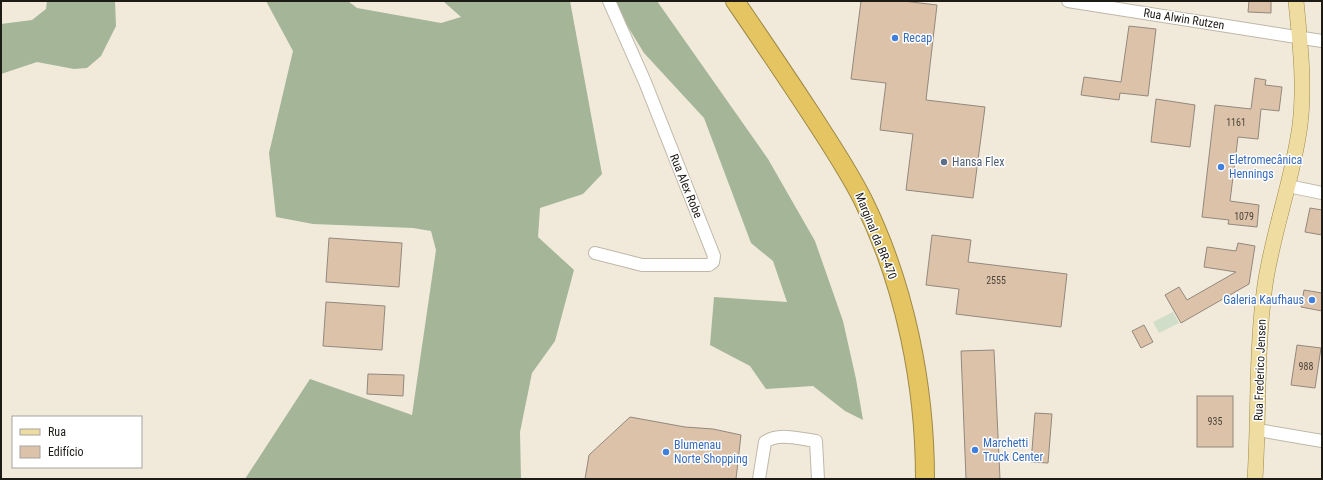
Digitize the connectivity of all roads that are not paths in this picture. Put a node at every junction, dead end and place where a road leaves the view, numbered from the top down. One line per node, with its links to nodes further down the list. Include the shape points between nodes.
1 (608, 1): 9 (street, Rua Alex Robe, via 645,82 714,256 713,262 709,265 642,265)
2 (735, 1): 14 (highway, Marginal da BR-470, via 838,155 873,222 894,279 914,359)
3 (1068, 1): 5 (street, Rua Alwin Rutzen)
4 (1296, 1): 5 (main road, Rua Frederico Jensen)
5 (1300, 37): 6 (street, Rua Alwin Rutzen); 7 (main road, Rua Frederico Jensen, via 1303,91 1300,126)
6 (1322, 41)
7 (1288, 186): 8 (street); 10 (main road, Rua Frederico Jensen, via 1265,285)
8 (1322, 194)
9 (595, 254)
10 (1258, 430): 11 (street); 15 (main road, Rua Frederico Jensen)
11 (1322, 440)
12 (759, 479): 13 (street, via 765,442 778,436 816,441)
13 (818, 479)
14 (925, 479)
15 (1255, 479)

